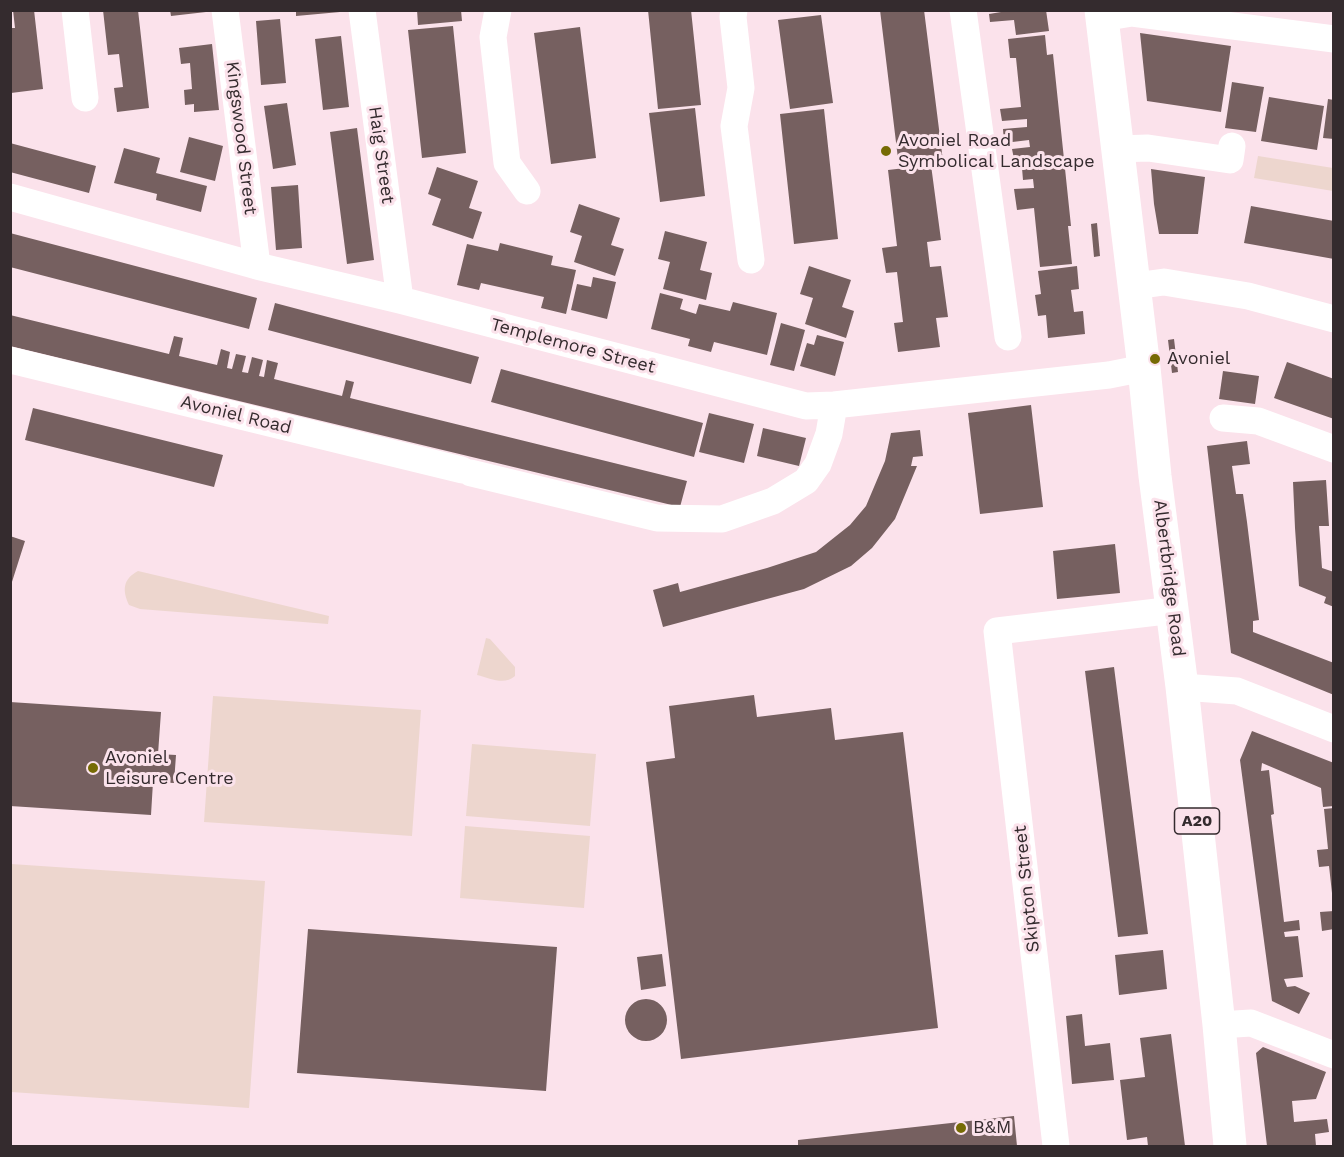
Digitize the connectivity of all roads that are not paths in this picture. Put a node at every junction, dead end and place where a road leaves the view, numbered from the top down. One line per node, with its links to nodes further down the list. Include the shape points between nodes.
1 (75, 10): 9 (street)
2 (225, 10): 15 (street, Kingswood Street)
3 (362, 10): 17 (street, Haig Street)
4 (498, 10): 12 (street, via 493,37 507,163)
5 (734, 10): 14 (street, via 741,88 734,126)
6 (963, 10): 19 (street)
7 (1102, 14): 8 (street, via 1132,13); 11 (main road, Albertbridge Road / A20)
8 (1334, 39)
9 (85, 98)
10 (1232, 146): 11 (street, via 1230,160 1148,148)
11 (1118, 149): 16 (main road, Albertbridge Road / A20)
12 (527, 191)
13 (10, 197): 15 (street, Templemore Street)
14 (751, 260)
15 (257, 266): 17 (street, Templemore Street)
16 (1135, 286): 18 (street, via 1164,282 1248,296); 21 (main road, Albertbridge Road / A20)
17 (400, 300): 22 (street, Templemore Street, via 806,406)
18 (1334, 319)
19 (1008, 337)
20 (10, 360): 22 (street, Avoniel Road, via 657,518 722,519 773,501 806,481 818,464)
21 (1144, 368): 22 (street, Templemore Street); 25 (main road, Albertbridge Road / A20)
22 (834, 405)
23 (1223, 418): 24 (street, via 1258,421)
24 (1334, 449)
25 (1174, 610): 26 (main road, Albertbridge Road / A20); 30 (street, Skipton Street, via 998,631)
26 (1182, 687): 27 (street, via 1237,691); 28 (main road, Albertbridge Road / A20)
27 (1334, 729)
28 (1220, 1025): 29 (street, via 1251,1023); 31 (main road, Albertbridge Road / A20)
29 (1334, 1055)
30 (1056, 1146)
31 (1230, 1146)

